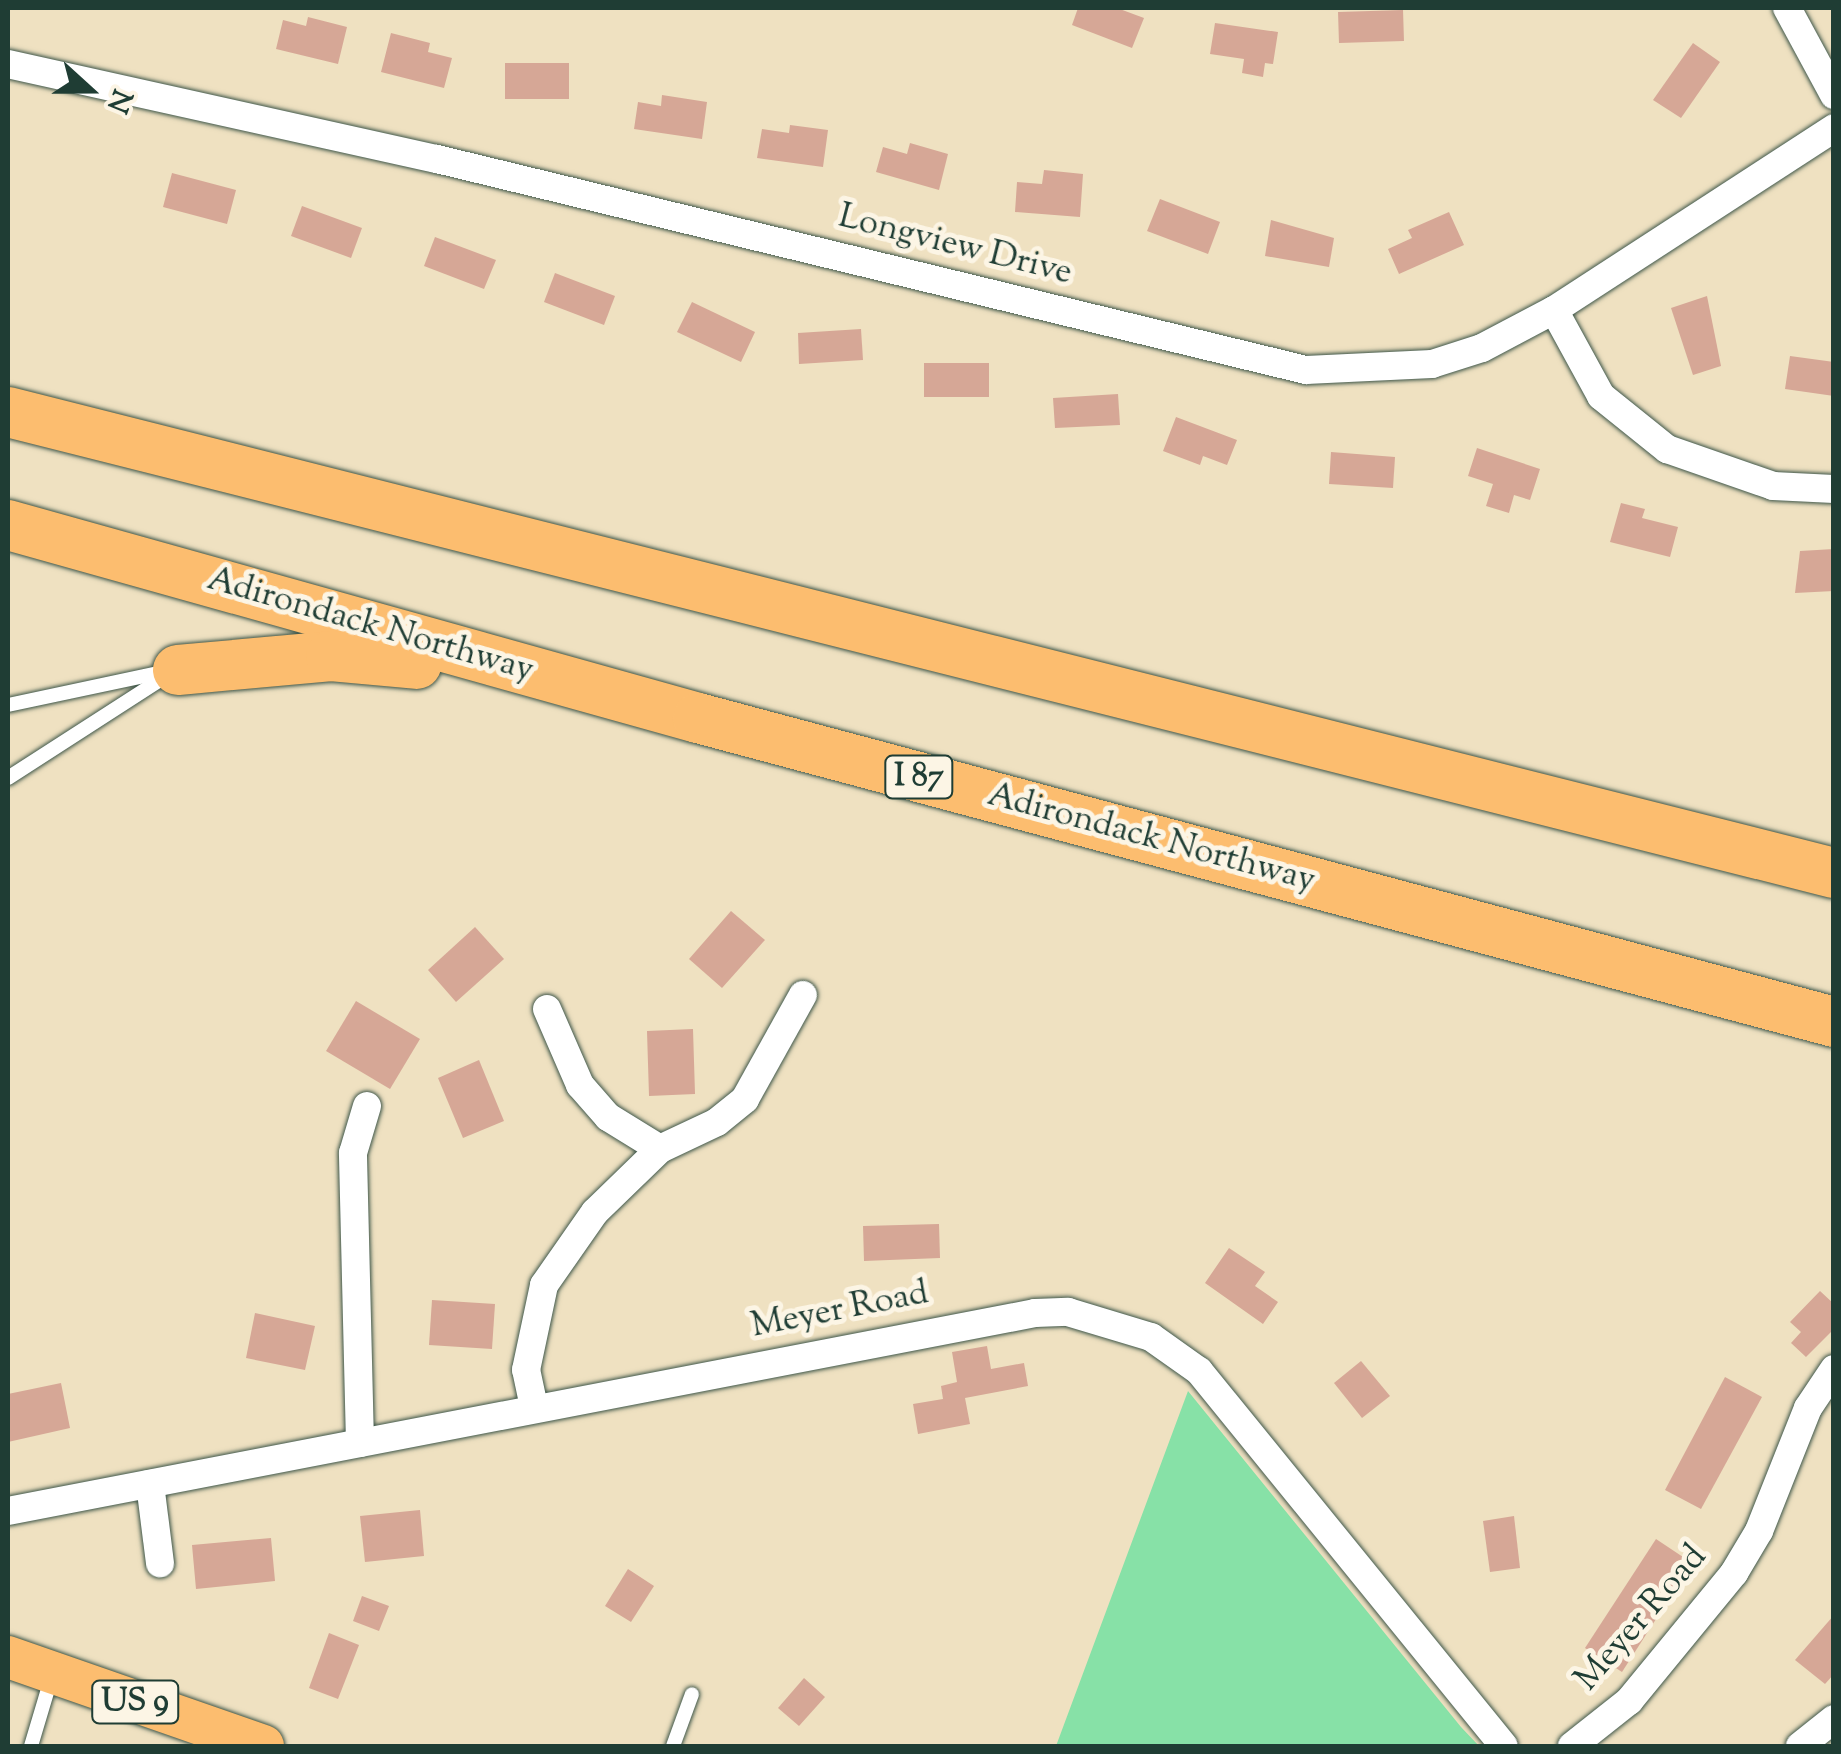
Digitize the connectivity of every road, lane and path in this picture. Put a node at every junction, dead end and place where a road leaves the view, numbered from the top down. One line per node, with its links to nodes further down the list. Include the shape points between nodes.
1 (1787, 8): 3 (street)
2 (8, 64): 5 (street, Longview Drive, via 437,159 1306,370 1432,364 1482,348)
3 (1834, 95)
4 (1834, 128): 5 (street, Longview Drive)
5 (1554, 310): 7 (street, via 1601,396 1667,450 1774,486)
6 (8, 412): 13 (highway)
7 (1834, 489)
8 (8, 525): 11 (highway, Adirondack Northway / I 87)
9 (178, 670): 10 (lane, via 118,677); 11 (highway, via 386,658); 12 (lane)
10 (8, 706)
11 (698, 718): 16 (highway, Adirondack Northway / I 87)
12 (8, 778)
13 (1834, 873)
14 (803, 995): 18 (street, via 745,1099 717,1122)
15 (548, 1009): 18 (street, via 580,1085 608,1118)
16 (1834, 1022)
17 (366, 1106): 21 (street, via 353,1153)
18 (660, 1148): 20 (street, via 596,1212 544,1285 526,1370)
19 (1834, 1369): 33 (street, Meyer Road, via 1808,1408 1759,1531 1725,1587 1630,1702)
20 (534, 1407): 21 (street, Meyer Road); 32 (street, Meyer Road, via 1035,1313 1068,1312 1128,1327 1199,1371)
21 (360, 1443): 22 (street, Meyer Road)
22 (150, 1484): 23 (street, Meyer Road); 24 (street)
23 (8, 1511)
24 (160, 1563)
25 (8, 1658): 26 (main road, US 9)
26 (52, 1673): 29 (lane); 30 (main road, US 9)
27 (692, 1694): 31 (lane)
28 (1834, 1719): 34 (street)
29 (30, 1746)
30 (263, 1746)
31 (673, 1746)
32 (1504, 1746)
33 (1572, 1746)
34 (1800, 1746)

